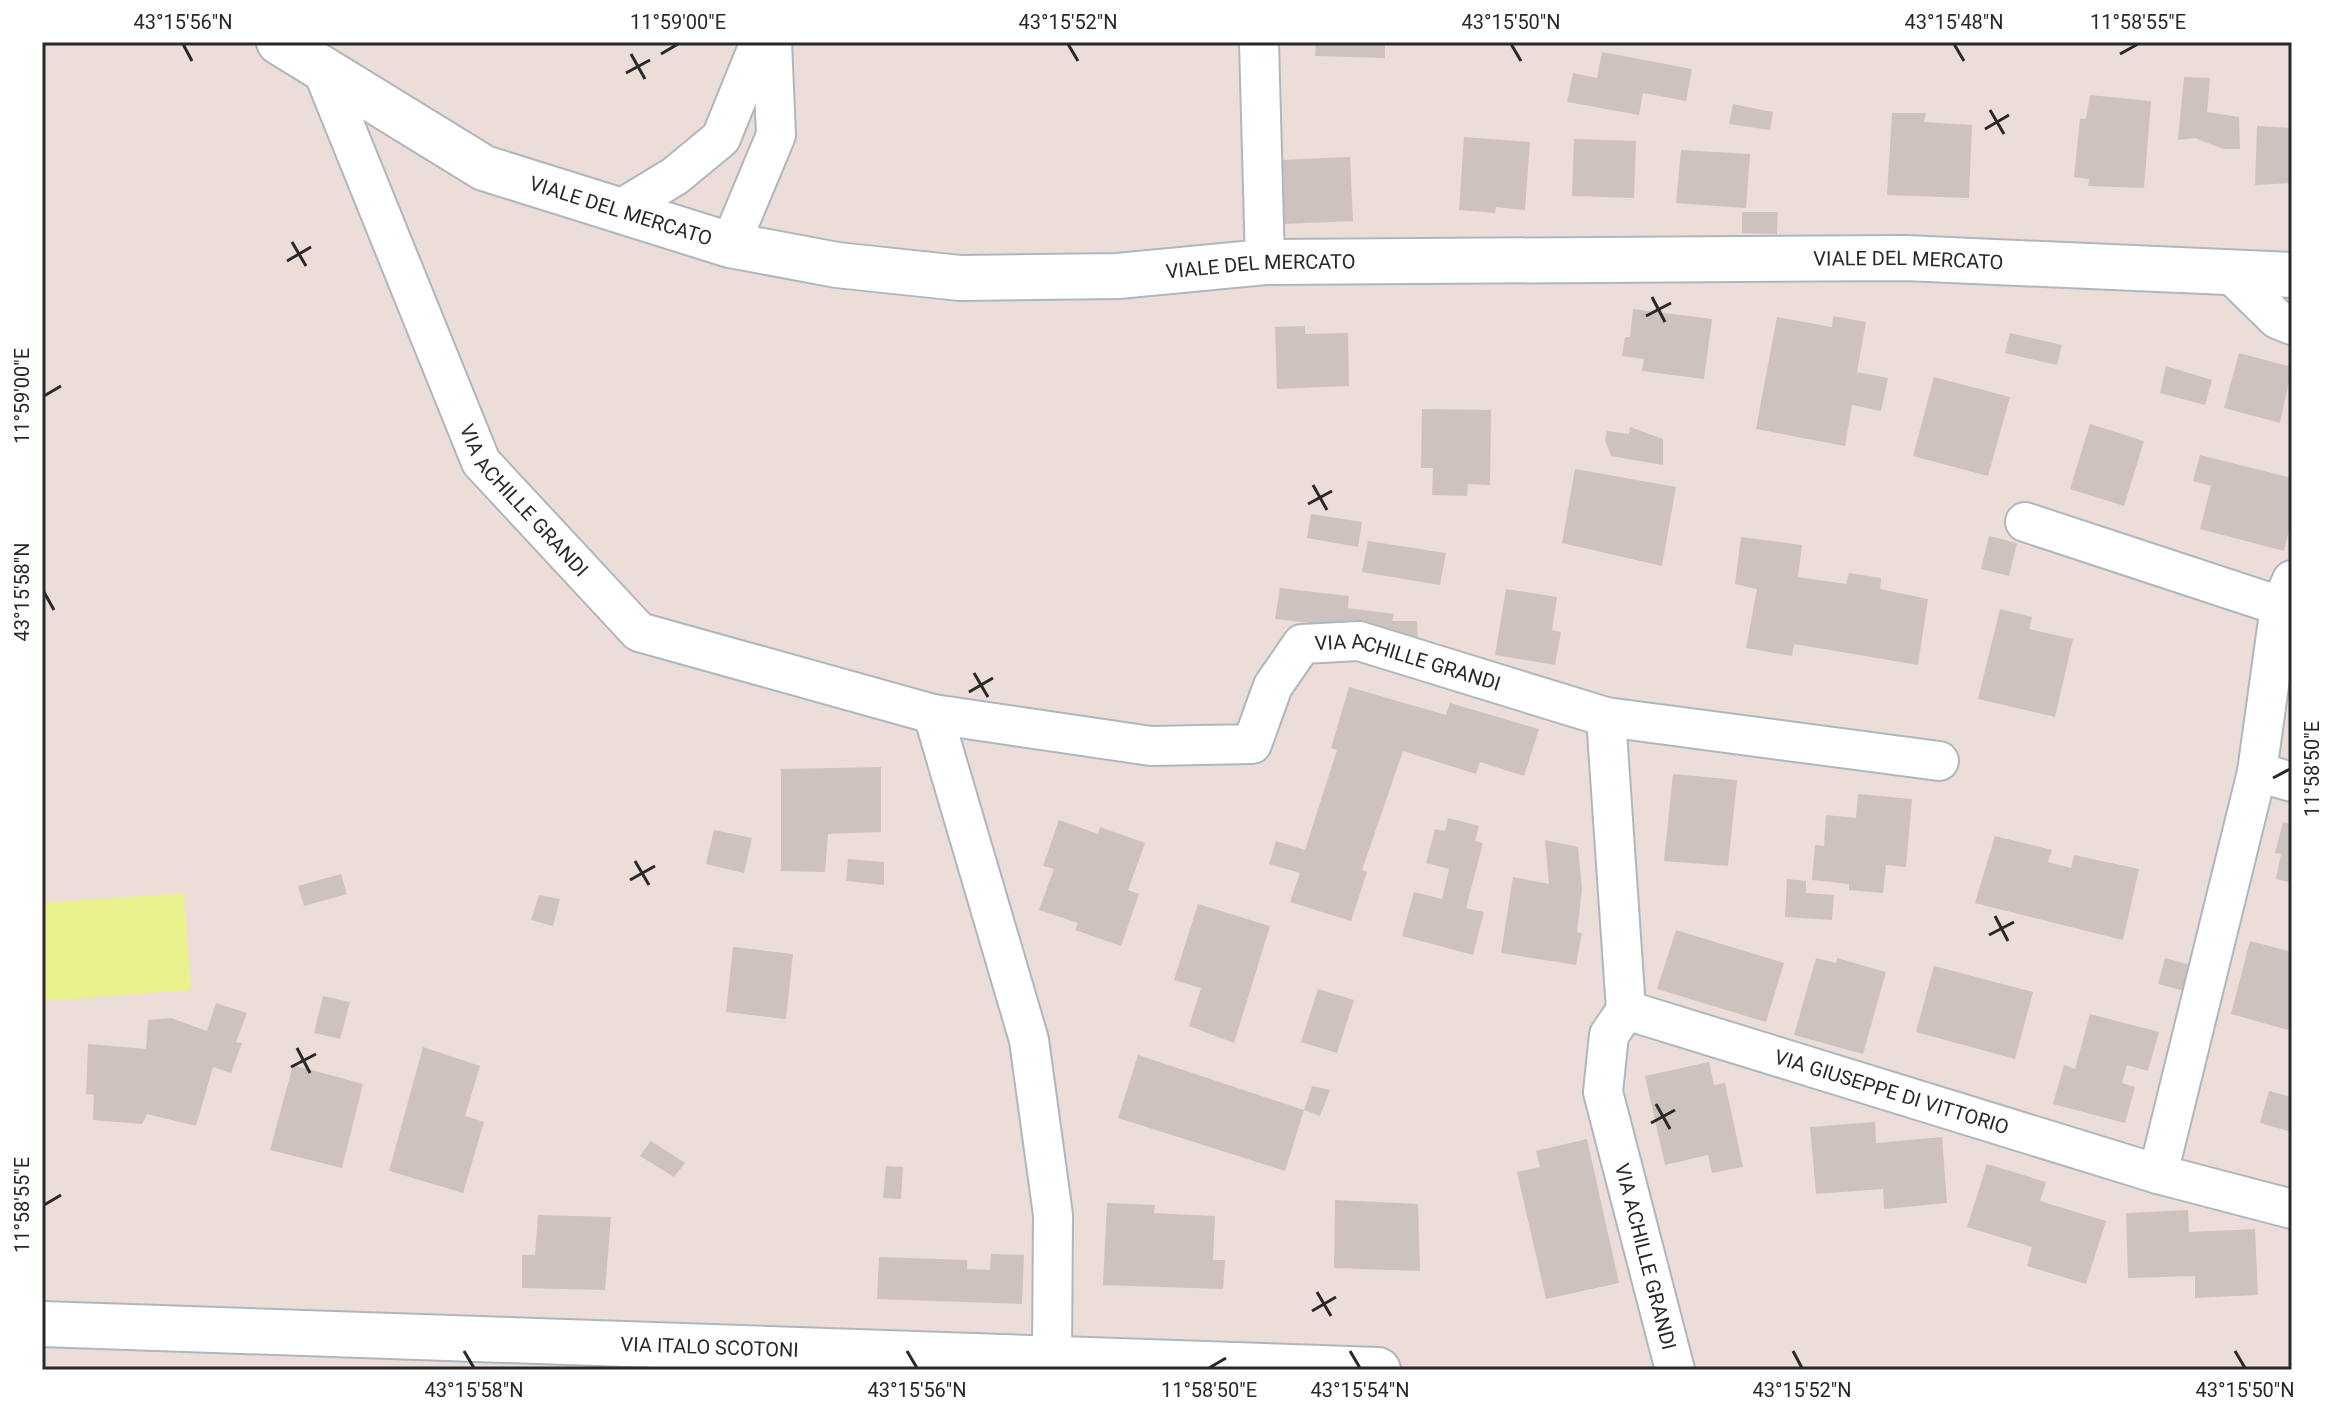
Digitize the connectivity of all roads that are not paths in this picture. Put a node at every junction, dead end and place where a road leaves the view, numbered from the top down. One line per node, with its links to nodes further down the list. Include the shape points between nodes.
1 (279, 42): 5 (main road, VIALE DEL MERCATO)
2 (760, 42): 6 (street, via 721,138 675,176)
3 (772, 42): 7 (street, via 776,135)
4 (1259, 42): 8 (street)
5 (322, 69): 6 (main road, VIALE DEL MERCATO, via 484,168); 14 (street, VIA ACHILLE GRANDI, via 481,462 639,632)
6 (619, 210): 7 (main road, VIALE DEL MERCATO)
7 (730, 245): 8 (main road, VIALE DEL MERCATO, via 837,265 960,278 1118,276)
8 (1265, 262): 9 (main road, VIALE DEL MERCATO, via 1905,258)
9 (2230, 273): 10 (main road, VIALE DEL MERCATO); 11 (street, via 2277,319)
10 (2292, 275)
11 (2292, 325)
12 (2025, 522): 13 (street)
13 (2286, 593): 17 (street)
14 (933, 714): 15 (street, VIA ACHILLE GRANDI, via 1151,746 1252,744 1273,686 1302,644 1359,641); 22 (street, via 1029,1040 1053,1215)
15 (1606, 717): 16 (street, VIA ACHILLE GRANDI); 18 (street)
16 (1939, 761)
17 (2274, 777): 19 (street)
18 (1626, 1010): 19 (street, VIA GIUSEPPE DI VITTORIO); 24 (street, VIA ACHILLE GRANDI, via 1609,1035 1603,1092)
19 (2158, 1174): 20 (street, VIA GIUSEPPE DI VITTORIO)
20 (2292, 1209)
21 (42, 1324): 22 (main road, VIA ITALO SCOTONI)
22 (1052, 1359): 23 (main road, VIA ITALO SCOTONI)
23 (1378, 1370)
24 (1675, 1370)

